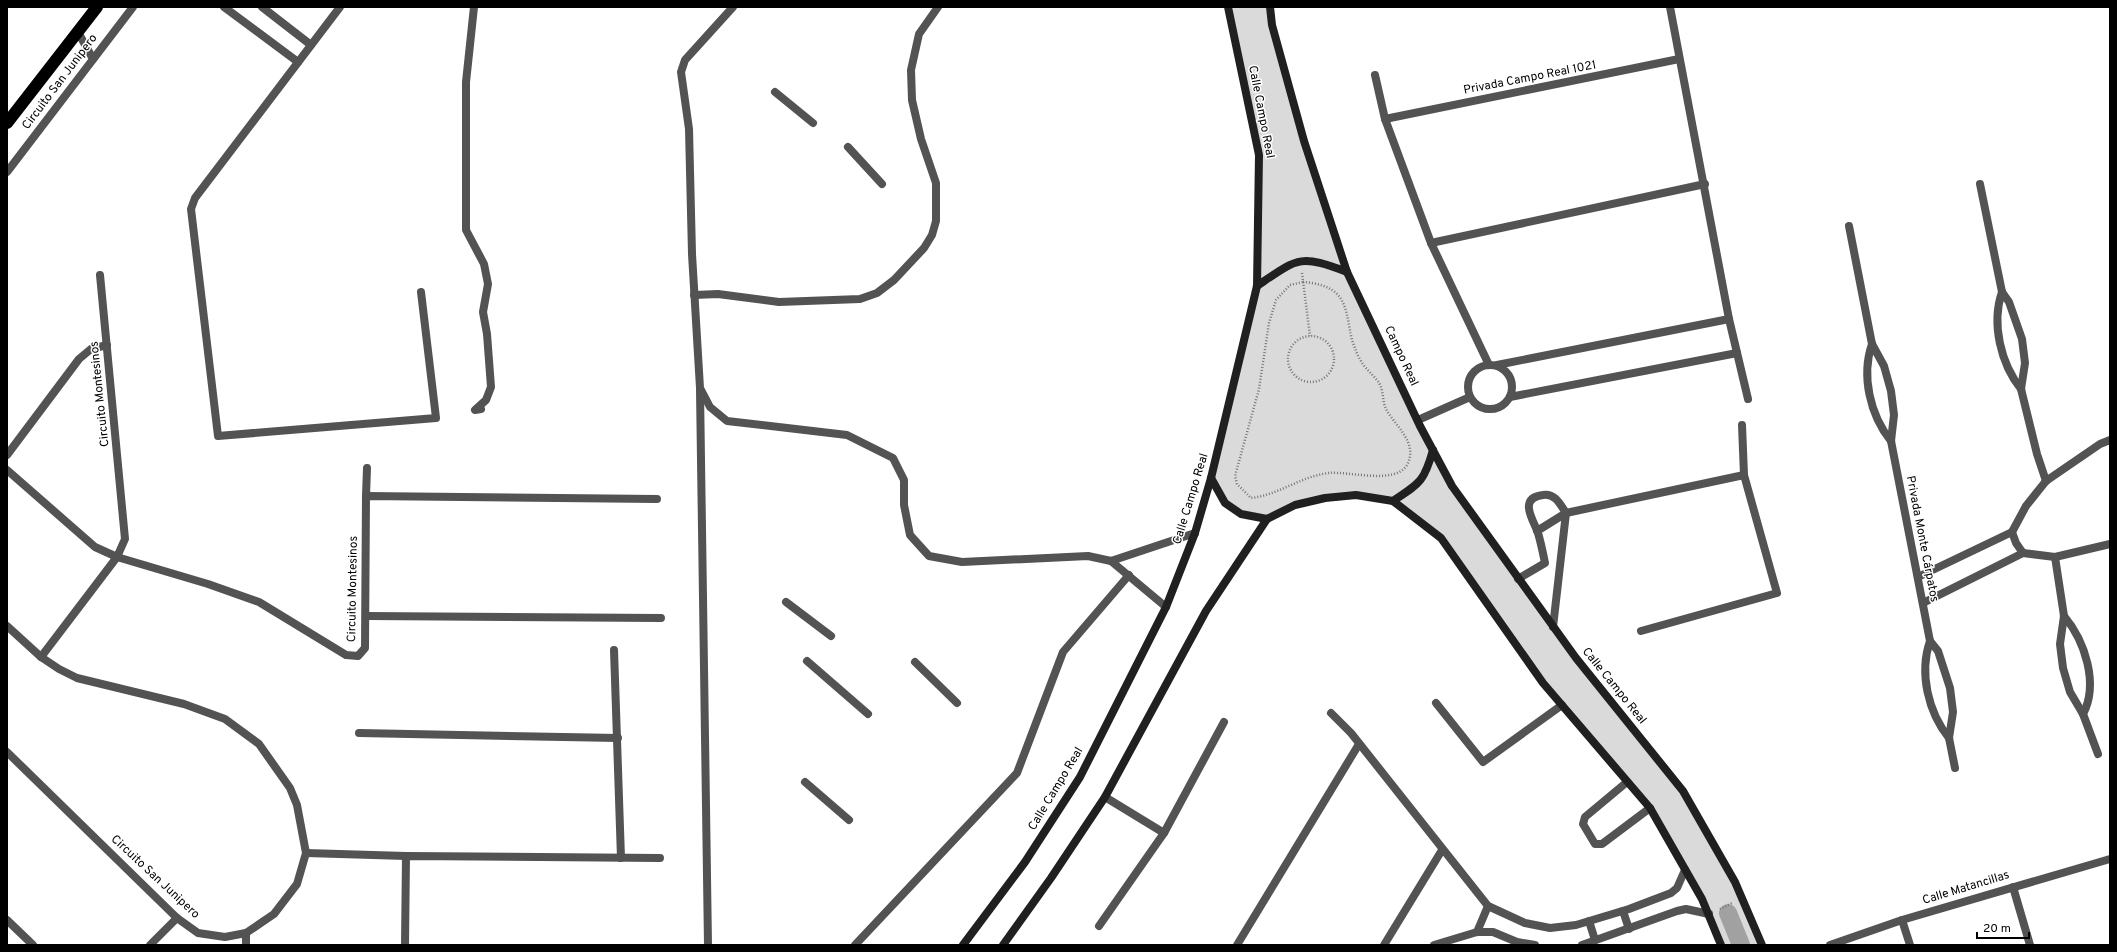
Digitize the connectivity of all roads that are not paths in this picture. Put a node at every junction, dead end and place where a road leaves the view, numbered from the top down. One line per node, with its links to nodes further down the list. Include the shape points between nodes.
1 (97, 7): 12 (highway)
2 (133, 7): 14 (street, Circuito San Junipero)
3 (224, 7): 16 (street)
4 (262, 7): 13 (street)
5 (340, 7): 13 (street)
6 (474, 7): 45 (street, via 466,82 466,230 484,264 488,284 483,312 491,387 486,400 475,410)
7 (733, 7): 34 (street, via 682,65 681,72 689,129)
8 (938, 7): 34 (street, via 919,34 912,70 912,100 921,139 936,183 936,222 932,236 924,248 894,280 877,292 860,299 779,302 718,294)
9 (1228, 7): 31 (street, Calle Campo Real, via 1260,155)
10 (1270, 7): 29 (street, via 1272,25 1304,141)
11 (1670, 7): 15 (street)
12 (78, 32): 14 (street); 20 (highway)
13 (311, 45): 16 (street)
14 (93, 59): 23 (street, Circuito San Junipero)
15 (1679, 59): 19 (street, Privada Campo Real 1021); 25 (street)
16 (298, 62): 32 (street, via 196,198 191,209 218,436 436,418)
17 (1375, 75): 19 (street)
18 (775, 92): 21 (street)
19 (1385, 119): 28 (street)
20 (7, 123)
21 (813, 123)
22 (848, 147): 24 (street)
23 (7, 172)
24 (882, 184)
25 (1705, 184): 28 (street); 35 (street)
26 (1980, 184): 33 (street)
27 (1849, 226): 36 (street, Privada Monte Cárpatos)
28 (1431, 243): 39 (street)
29 (1347, 272): 31 (street, via 1316,260 1300,260); 46 (street, Campo Real)
30 (100, 275): 37 (street, Circuito Montesinos)
31 (1256, 286): 55 (street, Calle Campo Real)
32 (422, 292)
33 (2002, 292): 41 (street, via 2010,302 2022,339 2025,363); 41 (street, via 1997,319 2001,345 2007,367)
34 (694, 295): 40 (street)
35 (1729, 319): 38 (street); 39 (street)
36 (1872, 344): 49 (street, Privada Monte Cárpatos, via 1884,366 1891,391 1894,415); 49 (street, Privada Monte Cárpatos, via 1867,357 1866,371 1870,396 1876,418)
37 (106, 345): 51 (street, via 91,349 79,359); 68 (street, Circuito Montesinos, via 126,529 125,539)
38 (1737, 353): 43 (street); 44 (street)
39 (1492, 365): 42 (street, via 1481,366 1470,377 1467,384); 43 (street, via 1506,372 1512,382)
40 (700, 388): 70 (street, via 710,407 727,421 847,436 893,458 904,480 904,505 910,535 929,556 962,562 1088,556); 134 (street)
41 (2021, 389): 56 (street)
42 (1470, 397): 43 (street, via 1476,405 1491,409 1499,407); 46 (street)
43 (1510, 397)
44 (1748, 399)
45 (481, 409)
46 (1418, 420): 50 (street, Campo Real)
47 (1742, 425): 54 (street)
48 (2110, 440): 56 (street, via 2100,444)
49 (1891, 441): 73 (street, Privada Monte Cárpatos)
50 (1434, 450): 59 (street, via 1422,482); 74 (street, Calle Campo Real, via 1456,492)
51 (7, 455)
52 (366, 468): 57 (street, Circuito Montesinos)
53 (7, 470): 68 (street, via 95,547)
54 (1744, 475): 60 (street); 83 (street, via 1777,593)
55 (1212, 478): 61 (street, via 1225,503 1241,514); 64 (street, Calle Campo Real)
56 (2046, 481): 63 (street, via 2026,506)
57 (366, 496): 58 (street); 78 (street, Circuito Montesinos)
58 (657, 499)
59 (1393, 501): 61 (street, via 1356,495 1325,498 1295,505); 92 (street, via 1441,538 1543,683)
60 (1566, 513): 62 (street); 62 (street, via 1555,498 1548,494 1537,496 1530,503 1529,514); 69 (street)
61 (1267, 519): 106 (street, via 1206,611)
62 (1538, 531): 71 (street)
63 (2012, 532): 66 (street, via 2016,544); 73 (street)
64 (1195, 534): 70 (street); 77 (street, Calle Campo Real)
65 (2110, 544): 67 (street)
66 (2023, 553): 67 (street); 76 (street)
67 (2055, 556): 79 (street)
68 (117, 557): 78 (street, Circuito Montesinos, via 260,602 346,655 358,656 365,648); 87 (street, Circuito Montesinos)
69 (1560, 560): 71 (street); 82 (street)
70 (1112, 561): 72 (street)
71 (1545, 563): 74 (street)
72 (1129, 575): 77 (street); 135 (street, via 1063,652 1017,773)
73 (1918, 577): 76 (street, Privada Monte Cárpatos)
74 (1518, 579): 82 (street, Calle Campo Real)
75 (786, 602): 84 (street)
76 (1923, 603): 85 (street, Privada Monte Cárpatos)
77 (1166, 607): 136 (street, Calle Campo Real, via 1080,778 1025,862)
78 (366, 616): 80 (street)
79 (2064, 616): 95 (street, via 2060,644 2064,668 2070,692); 95 (street, via 2080,639 2087,664 2089,702)
80 (661, 618)
81 (7, 626): 87 (street, Circuito San Junipero)
82 (1553, 627): 144 (street, Calle Campo Real, via 1683,791 1735,882)
83 (1641, 631)
84 (831, 636)
85 (1930, 641): 99 (street, Privada Monte Cárpatos, via 1938,651 1950,688 1953,712); 99 (street, Privada Monte Cárpatos, via 1925,667 1929,693 1935,715)
86 (614, 650): 98 (street)
87 (41, 657): 111 (street, Circuito San Junipero, via 77,678 184,704 225,719 259,744 281,773 297,805)
88 (807, 661): 94 (street)
89 (915, 662): 90 (street)
90 (957, 703)
91 (1436, 703): 92 (street, via 1483,762)
92 (1562, 705): 105 (street)
93 (1331, 713): 100 (street)
94 (868, 714)
95 (2083, 714): 102 (street)
96 (1224, 722): 109 (street)
97 (359, 733): 98 (street)
98 (618, 738): 113 (street)
99 (1949, 738): 103 (street, Privada Monte Cárpatos)
100 (1359, 744): 110 (street); 138 (street)
101 (7, 752): 121 (street, Circuito San Junipero)
102 (2098, 754)
103 (1955, 768)
104 (805, 782): 108 (street)
105 (1627, 782): 107 (street); 107 (street, via 1585,817 1584,824 1595,844 1602,844)
106 (1105, 797): 109 (street); 137 (street)
107 (1650, 808): 116 (street)
108 (849, 820)
109 (1164, 833): 125 (street)
110 (1442, 850): 118 (street); 139 (street)
111 (306, 853): 112 (street); 128 (street, Circuito San Junipero, via 297,884 274,914)
112 (406, 856): 113 (street); 133 (street)
113 (621, 858): 114 (street)
114 (660, 858)
115 (2110, 859): 117 (street, Calle Matancillas)
116 (1686, 870): 119 (street, via 1677,888 1671,893); 120 (street)
117 (2013, 887): 123 (street, Calle Matancillas); 147 (street)
118 (1488, 906): 124 (street, via 1524,923 1550,928); 127 (street)
119 (1623, 911): 124 (street); 126 (street)
120 (1709, 914): 126 (street, via 1686,909); 143 (street)
121 (177, 918): 128 (street, Circuito San Junipero, via 198,933 225,937); 131 (street)
122 (7, 920): 130 (street)
123 (1902, 920): 145 (street, Calle Matancillas); 146 (street)
124 (1589, 921): 129 (street)
125 (1099, 926)
126 (1629, 929): 129 (street)
127 (1477, 932): 140 (street); 141 (street, via 1493,932 1517,942)
128 (246, 933): 132 (street)
129 (1595, 940): 142 (street)
130 (33, 945)
131 (150, 945)
132 (246, 945)
133 (405, 945)
134 (708, 945)
135 (855, 945)
136 (963, 945)
137 (1003, 945)
138 (1237, 945)
139 (1384, 945)
140 (1434, 945)
141 (1535, 945)
142 (1582, 945)
143 (1721, 945)
144 (1762, 945)
145 (1830, 945)
146 (1910, 945)
147 (2030, 945)

